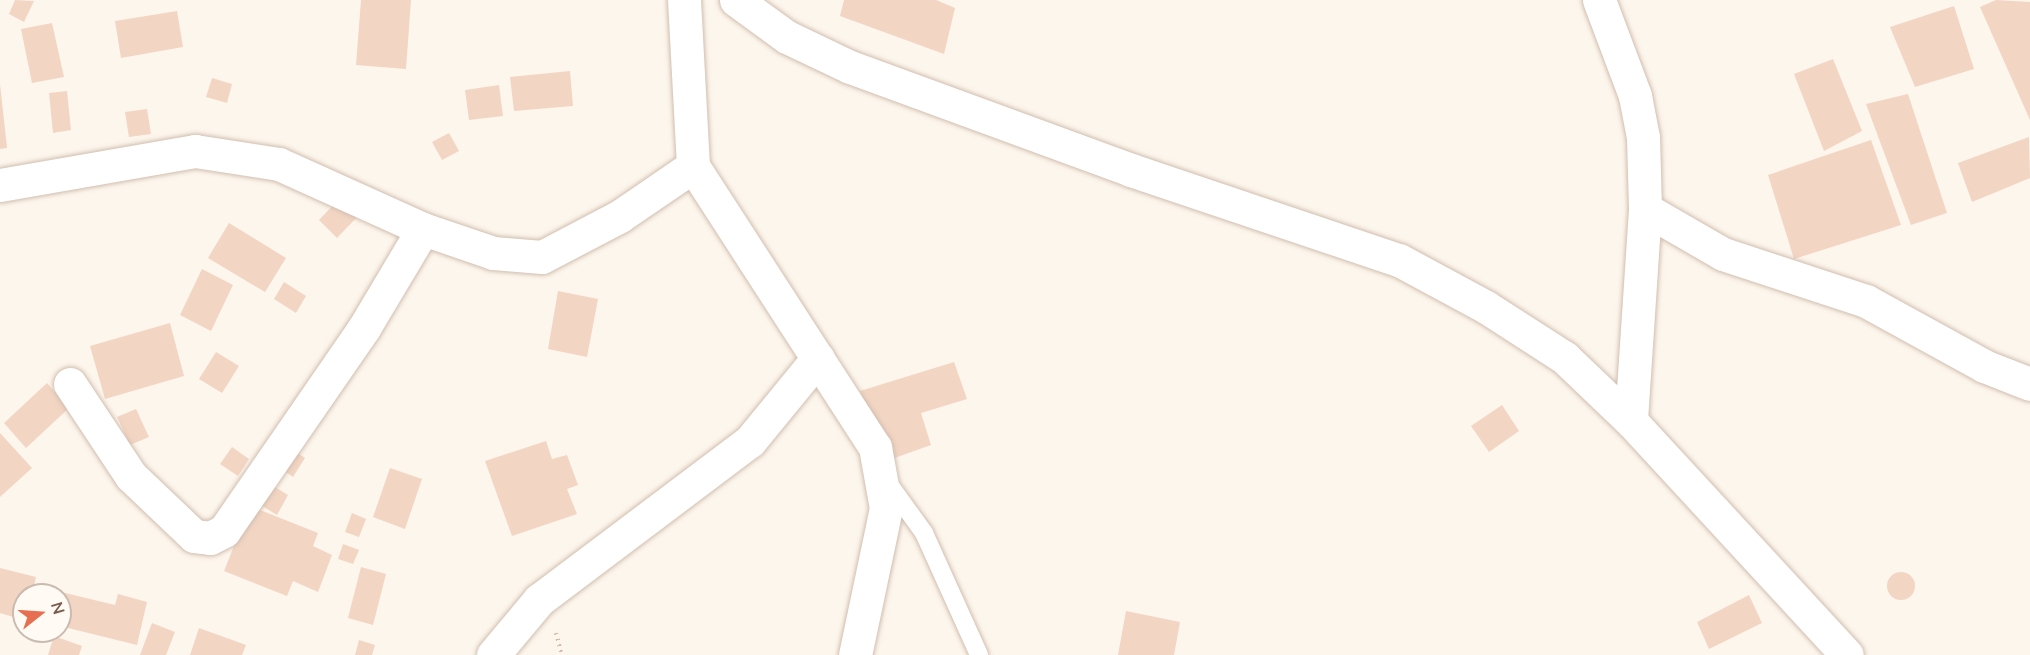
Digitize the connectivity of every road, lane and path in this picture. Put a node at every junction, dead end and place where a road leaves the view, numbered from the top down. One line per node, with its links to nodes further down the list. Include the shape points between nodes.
1 (684, 0): 4 (street)
2 (736, 0): 11 (street, via 787,37 850,67 1131,170 1399,260 1486,307 1565,358)
3 (1599, 0): 6 (street, via 1635,96 1643,137)
4 (693, 166): 7 (street, via 620,216 542,258 493,253); 8 (street)
5 (0, 184): 7 (street, via 195,151 279,164)
6 (1645, 209): 10 (street, via 1723,254 1866,301 1984,366); 11 (street)
7 (423, 229): 9 (street, via 364,328 224,531 218,534 194,536 131,476)
8 (818, 358): 12 (street, via 875,447); 13 (street, via 750,441 539,600)
9 (70, 384)
10 (2030, 384)
11 (1631, 421): 16 (street)
12 (883, 477): 14 (street, via 886,508); 15 (lane, via 924,533)
13 (494, 655)
14 (855, 655)
15 (979, 655)
16 (1847, 655)

